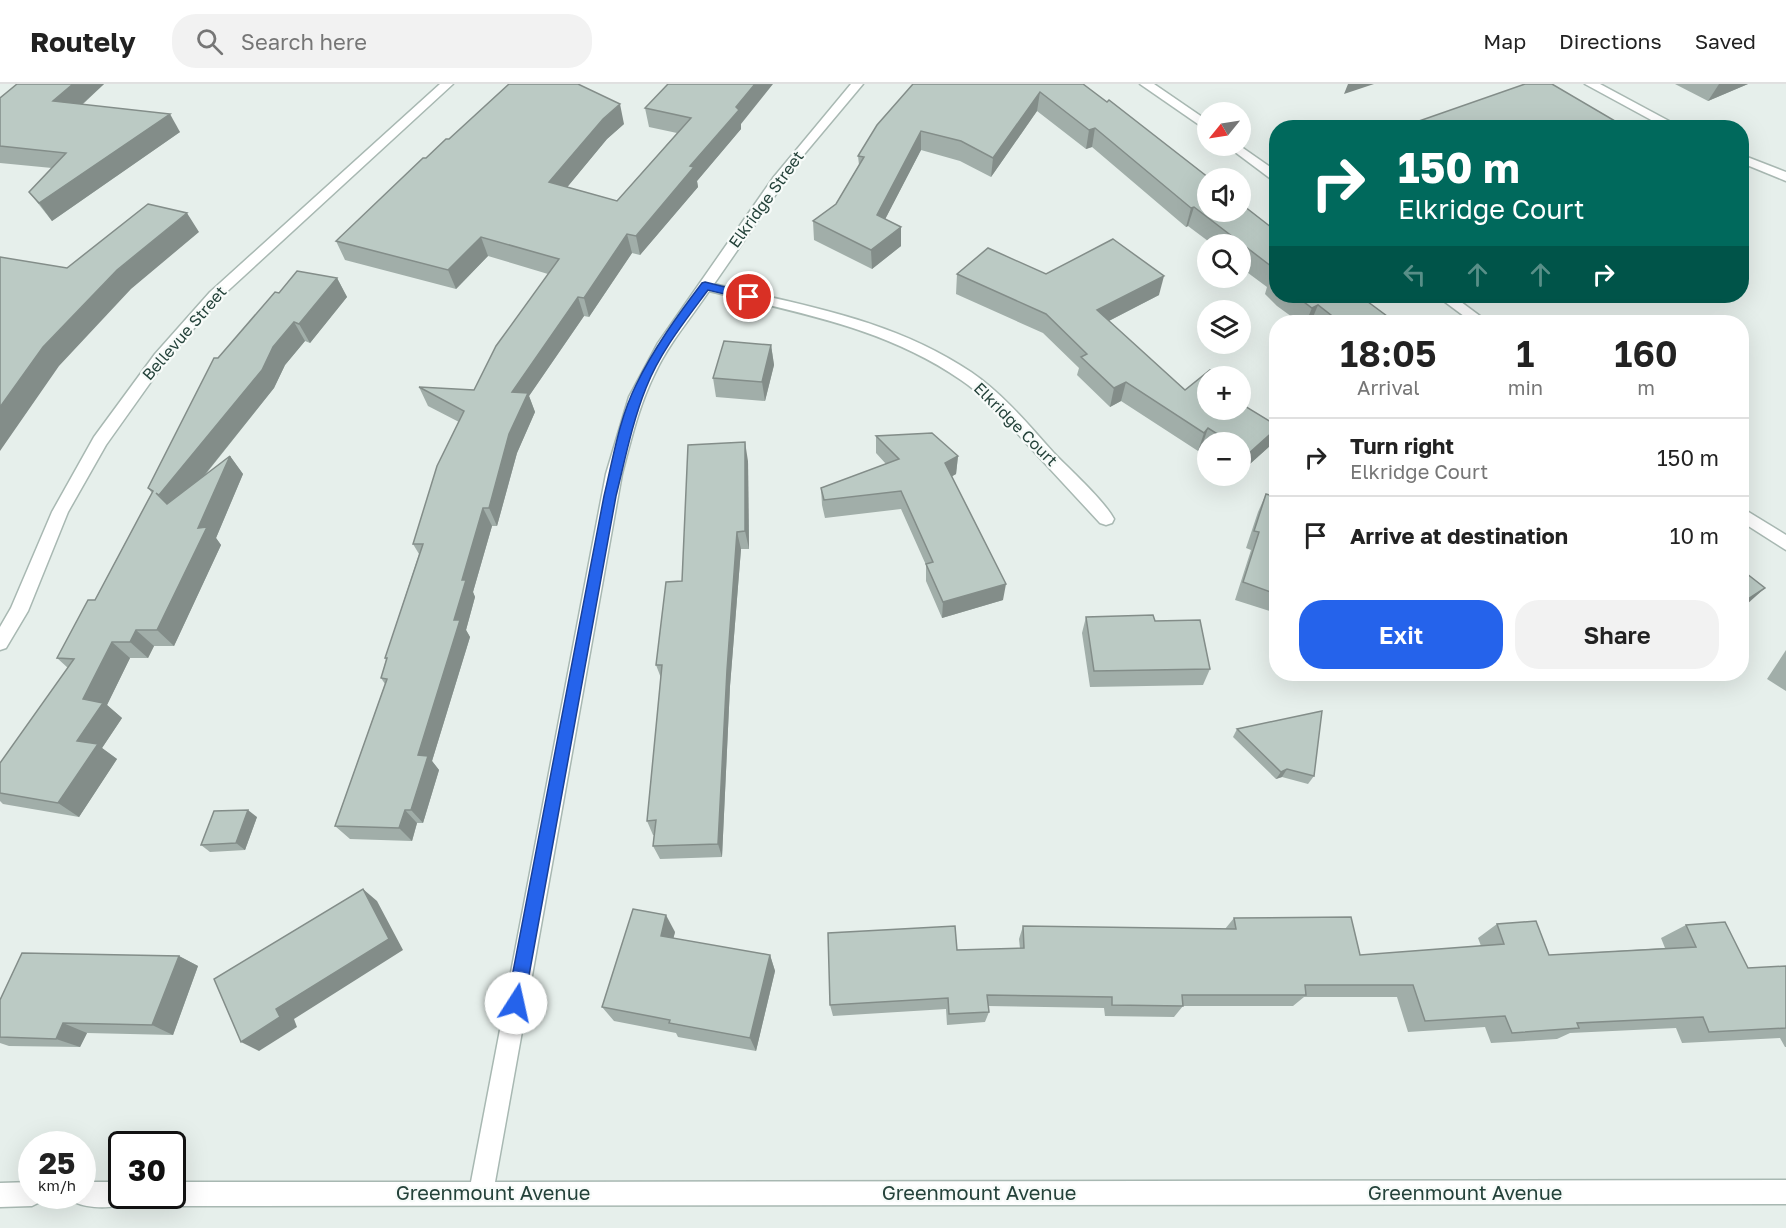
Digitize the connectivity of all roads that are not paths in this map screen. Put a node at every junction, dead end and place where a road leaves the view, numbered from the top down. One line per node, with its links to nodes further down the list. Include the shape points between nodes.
1 (447, 84): 17 (street, Bellevue Street, via 215,295 160,358 94,451 60,512 18,611)
2 (857, 84): 11 (street, Elkridge Street, via 806,144)
3 (1146, 84): 5 (street)
4 (1592, 84): 6 (street)
5 (1197, 119)
6 (1661, 120)
7 (1247, 156): 9 (street)
8 (1749, 162): 10 (street)
9 (1269, 171)
10 (1786, 177)
11 (705, 286): 14 (street, Elkridge Court, via 864,326 932,355 968,377 1007,412); 18 (street, Elkridge Street, via 666,339 641,386 614,474)
12 (1454, 303): 13 (street)
13 (1471, 315)
14 (1106, 519)
15 (1749, 519): 16 (street)
16 (1786, 543)
17 (0, 643)
18 (481, 1192): 19 (street, Greenmount Avenue); 21 (street, Greenmount Avenue)
19 (1786, 1192)
20 (18, 1194): 22 (street)
21 (186, 1194)
22 (0, 1195)

